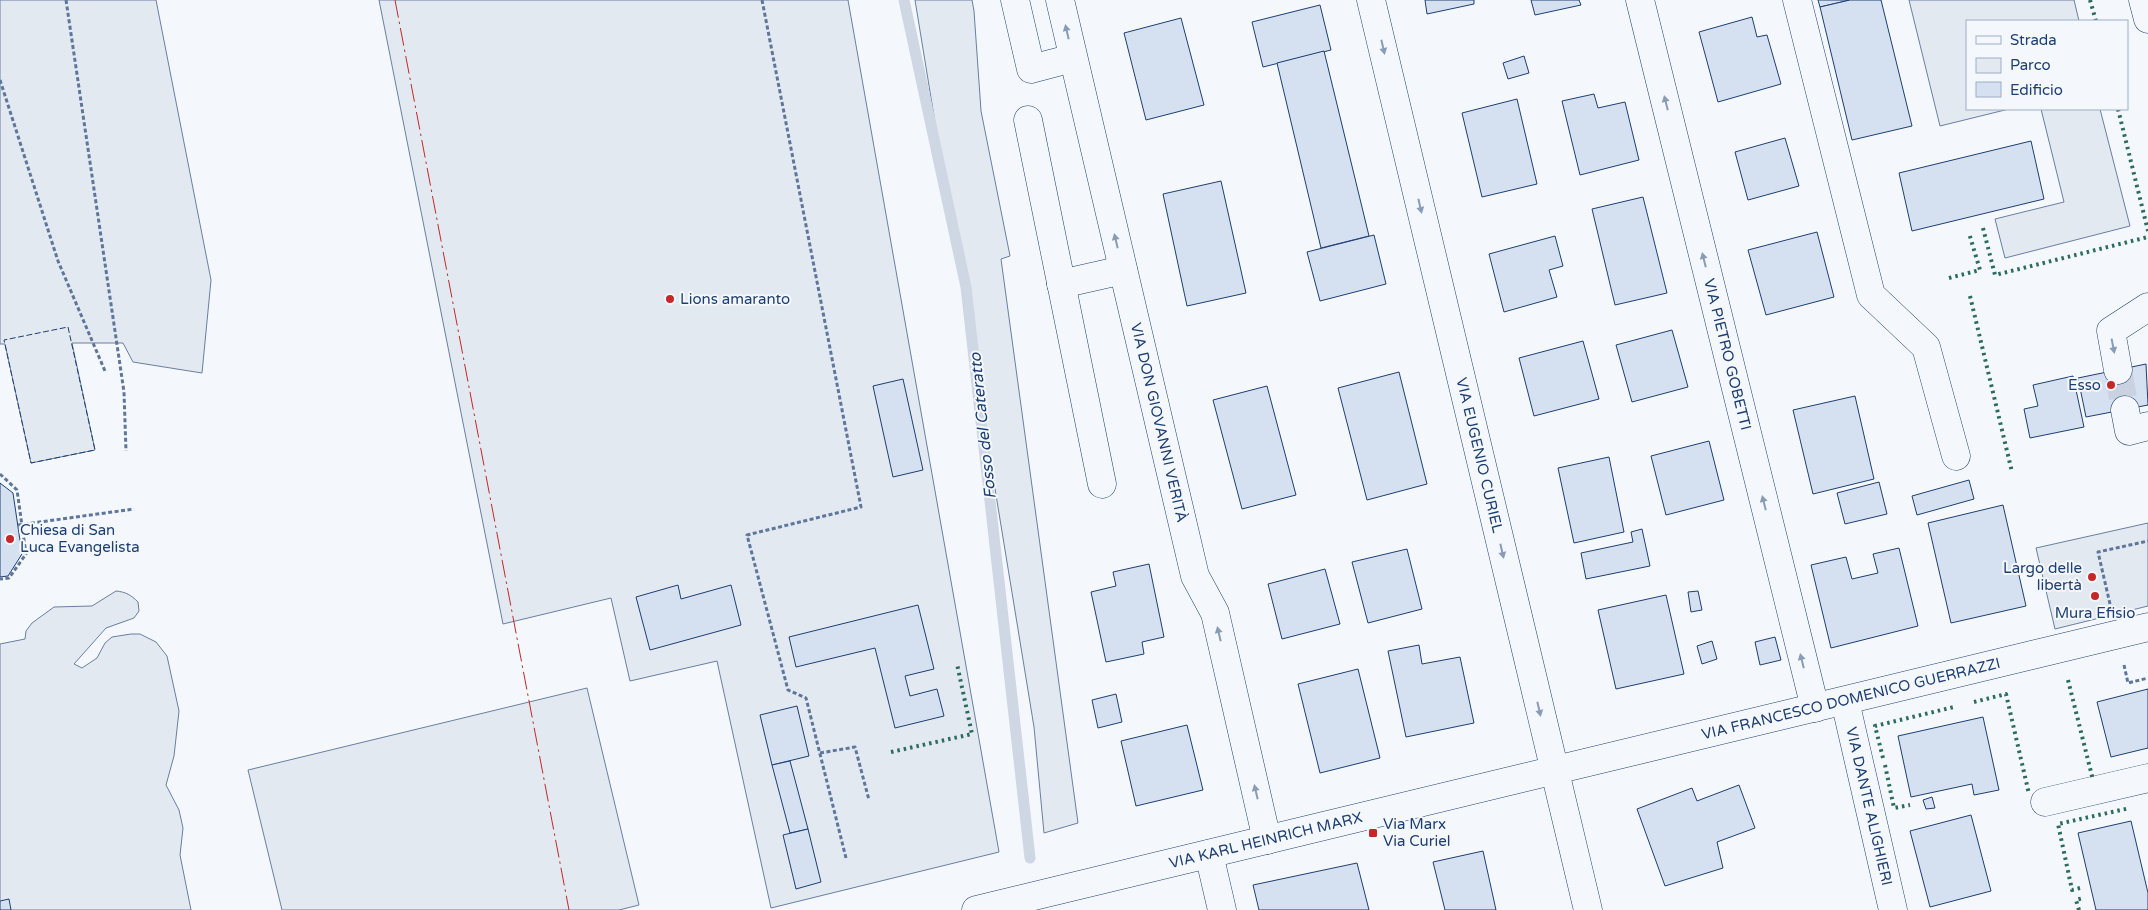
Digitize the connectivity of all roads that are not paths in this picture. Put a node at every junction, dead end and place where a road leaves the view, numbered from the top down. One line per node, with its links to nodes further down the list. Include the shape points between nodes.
1 (1015, 0): 8 (street, via 1031,69)
2 (1060, 0): 8 (street, VIA DON GIOVANNI VERITÀ, one-way to 2)
3 (1371, 0): 21 (street, VIA EUGENIO CURIEL, one-way to 21)
4 (1640, 0): 20 (street, VIA PIETRO GOBETTI, one-way to 4)
5 (1797, 0): 16 (street, via 1871,294 1926,348)
6 (2143, 0): 7 (street)
7 (2148, 19)
8 (1073, 58): 10 (street, VIA DON GIOVANNI VERITÀ, one-way to 8)
9 (1028, 120): 11 (street)
10 (1123, 270): 11 (street); 24 (street, VIA DON GIOVANNI VERITÀ, one-way to 10, via 1215,613 1195,576)
11 (1061, 284): 17 (street)
12 (2148, 307): 13 (street, one-way to 13, via 2111,331)
13 (2118, 370)
14 (2125, 410): 15 (street, via 2129,431)
15 (2148, 426)
16 (1956, 456)
17 (1102, 484)
18 (2148, 627): 19 (street, VIA FRANCESCO DOMENICO GUERRAZZI)
19 (1845, 701): 20 (street, VIA FRANCESCO DOMENICO GUERRAZZI); 29 (street, VIA DANTE ALIGHIERI)
20 (1815, 708): 21 (street, VIA FRANCESCO DOMENICO GUERRAZZI)
21 (1554, 771): 24 (street, VIA KARL HEINRICH MARX); 28 (street, VIA EUGENIO CURIEL)
22 (2148, 778): 23 (street)
23 (2045, 802)
24 (1267, 840): 25 (street, VIA KARL HEINRICH MARX)
25 (1209, 854): 26 (street, VIA KARL HEINRICH MARX); 27 (street)
26 (976, 910)
27 (1222, 910)
28 (1588, 910)
29 (1893, 910)

